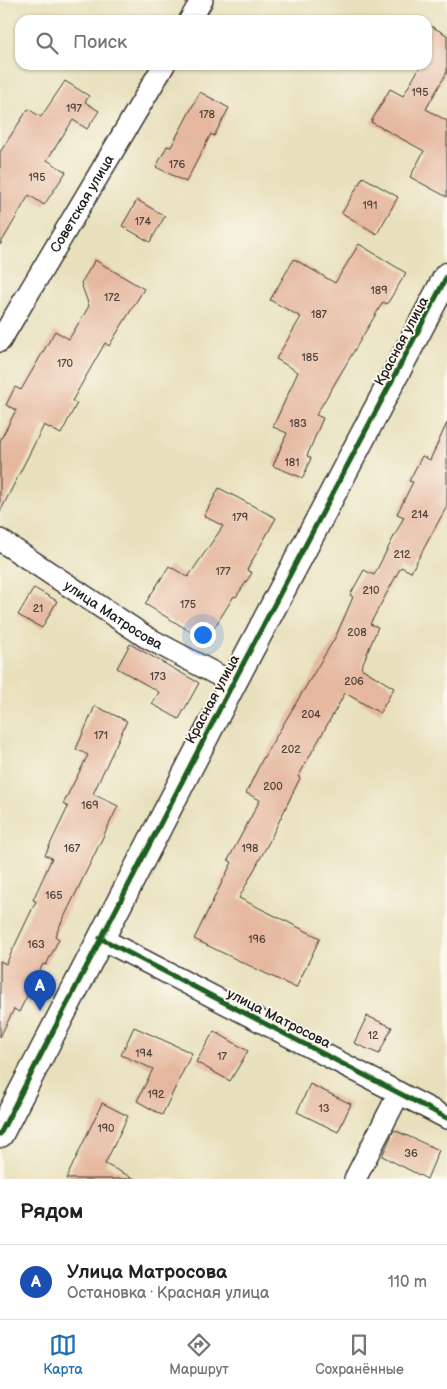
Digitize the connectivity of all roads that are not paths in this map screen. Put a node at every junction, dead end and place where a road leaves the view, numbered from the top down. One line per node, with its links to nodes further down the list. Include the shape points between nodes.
1 (202, 0): 2 (street)
2 (193, 15)
3 (161, 70): 5 (street, Советская улица)
4 (447, 276): 7 (street, Красная улица)
5 (0, 341)
6 (0, 540): 7 (street, улица Матросова, via 146,637)
7 (233, 683): 8 (street, Красная улица)
8 (100, 938): 9 (street, улица Матросова); 11 (street, Красная улица)
9 (399, 1092): 10 (street, улица Матросова); 12 (street)
10 (447, 1118)
11 (0, 1134)
12 (355, 1179)

